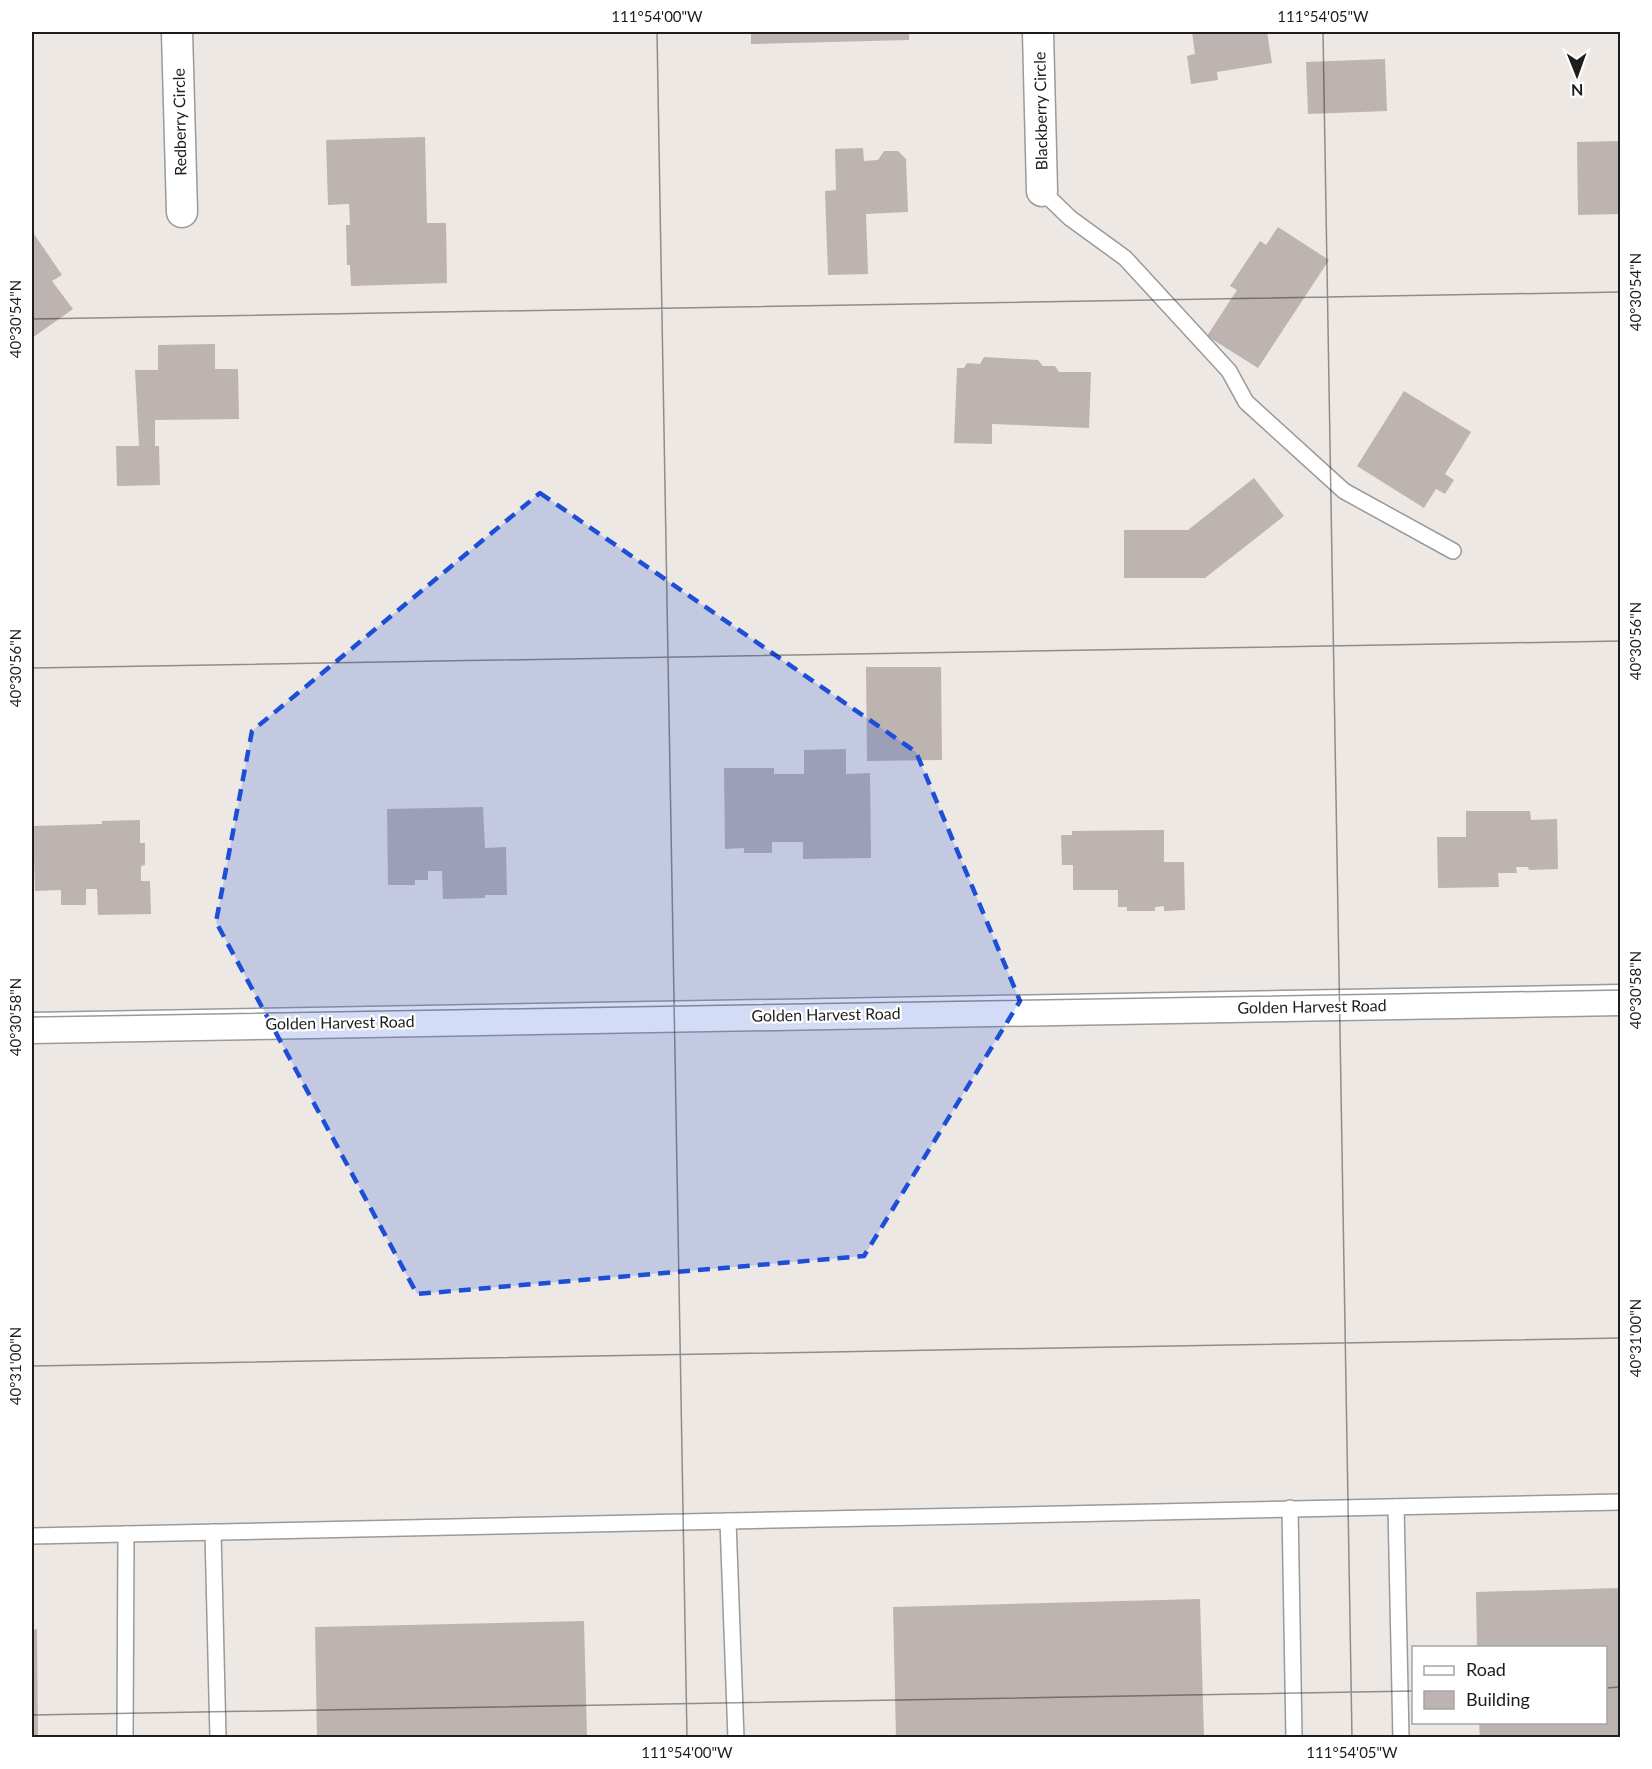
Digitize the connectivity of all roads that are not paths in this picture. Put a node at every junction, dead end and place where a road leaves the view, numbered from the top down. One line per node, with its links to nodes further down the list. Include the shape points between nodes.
1 (177, 32): 4 (street, Redberry Circle)
2 (1038, 32): 3 (street, Blackberry Circle)
3 (1042, 190): 5 (lane, via 1070,218 1125,258 1229,371 1246,402 1344,490)
4 (182, 213)
5 (1454, 551)
6 (1620, 1000): 7 (street, Golden Harvest Road)
7 (32, 1028)
8 (1620, 1502): 9 (lane)
9 (1396, 1507): 10 (lane); 19 (lane)
10 (1290, 1508): 11 (lane); 18 (lane)
11 (728, 1521): 12 (lane); 17 (lane)
12 (213, 1532): 13 (lane); 16 (lane)
13 (126, 1534): 14 (lane); 15 (lane)
14 (32, 1536)
15 (125, 1737)
16 (218, 1737)
17 (736, 1737)
18 (1294, 1737)
19 (1401, 1737)

